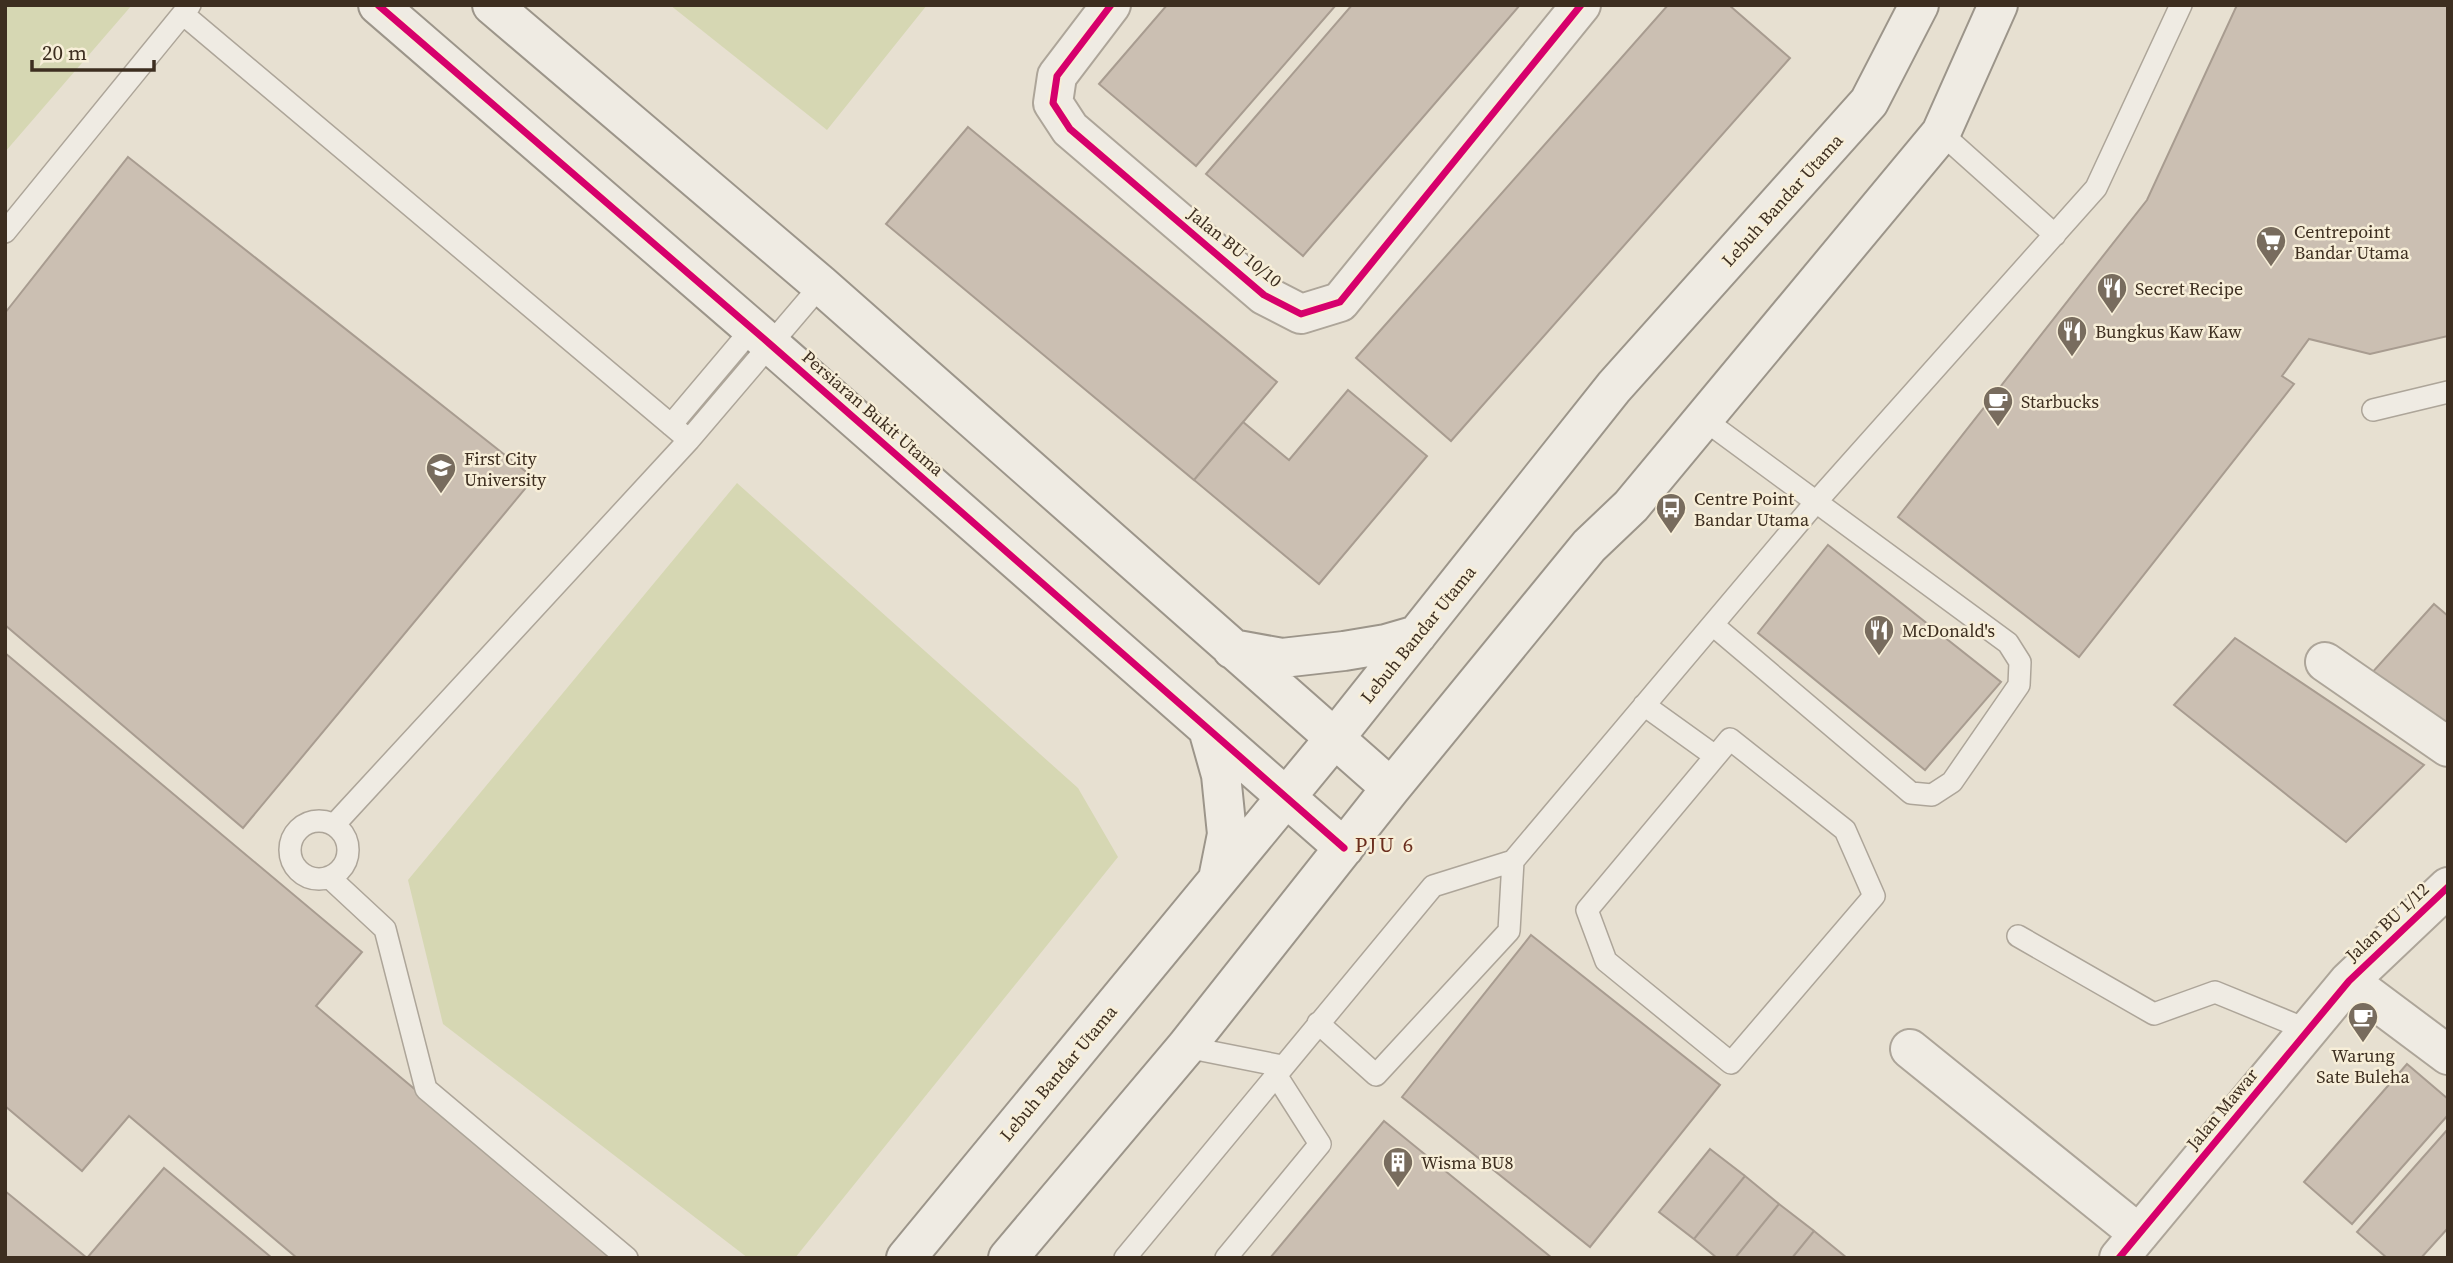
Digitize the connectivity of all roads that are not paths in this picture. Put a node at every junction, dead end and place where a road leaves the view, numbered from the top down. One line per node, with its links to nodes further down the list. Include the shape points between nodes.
1 (378, 5): 13 (street, Persiaran Bukit Utama)
2 (492, 5): 12 (street)
3 (1111, 5): 4 (street, Jalan BU 10/10, via 1057,76 1053,103 1069,129 1264,295 1301,314 1340,302)
4 (1581, 5)
5 (1919, 5): 21 (street, Lebuh Bandar Utama, via 1869,102 1615,387)
6 (1998, 5): 9 (street)
7 (2181, 5): 11 (lane, via 2096,188)
8 (187, 10): 10 (lane); 17 (lane)
9 (1941, 133): 11 (lane); 16 (street)
10 (5, 232)
11 (2055, 235): 19 (lane)
12 (821, 285): 13 (lane); 22 (street)
13 (761, 337): 17 (lane); 18 (lane); 25 (street, Persiaran Bukit Utama)
14 (2448, 393): 15 (lane)
15 (2373, 410)
16 (1702, 418): 19 (lane); 29 (street, via 1631,506 1589,546)
17 (671, 425): 18 (lane)
18 (689, 440): 31 (lane)
19 (1816, 502): 20 (lane); 20 (lane, via 2008,643 2020,662 2019,685 1952,782 1932,795 1911,793)
20 (1713, 625): 24 (lane)
21 (1417, 635): 22 (street, via 1344,652 1282,658); 26 (street, Lebuh Bandar Utama)
22 (1232, 649): 26 (street)
23 (2325, 662): 27 (street)
24 (1644, 705): 28 (lane); 33 (lane)
25 (1208, 729): 30 (street, Persiaran Bukit Utama); 35 (street, via 1221,775 1227,834)
26 (1334, 739): 29 (street); 30 (street, Lebuh Bandar Utama)
27 (2448, 747)
28 (1716, 756): 28 (lane, via 1730,739 1845,830 1874,896 1731,1063 1606,961 1587,910)
29 (1391, 788): 32 (street)
30 (1286, 796): 32 (street, Persiaran Bukit Utama); 35 (street, Lebuh Bandar Utama)
31 (334, 825): 34 (lane, via 344,834 347,859); 34 (lane, via 309,823 291,841 290,854 304,875)
32 (1344, 848): 41 (street)
33 (1513, 860): 39 (lane, via 1433,886); 39 (lane, via 1509,931 1376,1075)
34 (329, 877): 46 (lane, via 385,929 426,1089)
35 (1217, 881): 47 (street, Lebuh Bandar Utama)
36 (2448, 887): 38 (street, Jalan BU 1/12)
37 (2018, 936): 40 (lane, via 2154,1014 2215,992)
38 (2348, 981): 40 (street, Jalan Mawar); 43 (street)
39 (1318, 1023): 44 (lane)
40 (2308, 1030): 45 (street, Jalan Mawar)
41 (1186, 1047): 44 (lane); 48 (street)
42 (1910, 1049): 45 (street)
43 (2448, 1055)
44 (1279, 1071): 49 (lane); 50 (lane, via 1320,1144)
45 (2129, 1246)
46 (627, 1258)
47 (906, 1258)
48 (1008, 1258)
49 (1125, 1258)
50 (1226, 1258)

